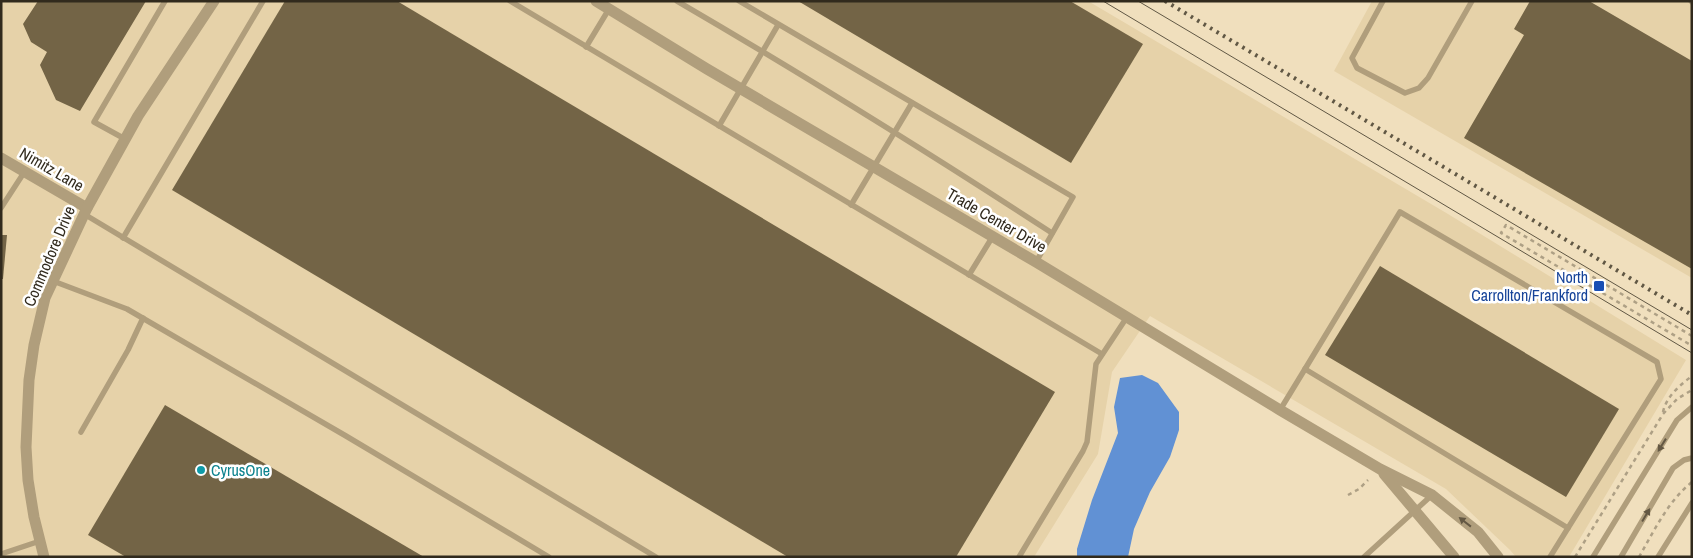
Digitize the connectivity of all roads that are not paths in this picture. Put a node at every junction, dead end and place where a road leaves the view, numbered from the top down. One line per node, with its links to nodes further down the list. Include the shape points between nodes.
1 (165, 1): 17 (lane, via 94,122)
2 (214, 1): 17 (street, Commodore Drive)
3 (263, 1): 26 (lane)
4 (510, 1): 11 (lane)
5 (676, 1): 12 (lane)
6 (738, 1): 10 (lane)
7 (1383, 1): 8 (lane, via 1352,58 1357,68 1405,93 1420,88 1428,78)
8 (1472, 1)
9 (605, 4): 11 (lane); 13 (street, Trade Center Drive)
10 (778, 25): 12 (lane); 14 (lane)
11 (586, 47): 15 (lane)
12 (762, 51): 13 (lane); 16 (lane)
13 (742, 89): 15 (lane); 19 (street, Trade Center Drive)
14 (912, 103): 16 (lane); 24 (lane, via 1073,197)
15 (720, 126): 21 (lane)
16 (894, 132): 19 (lane); 24 (lane)
17 (125, 139): 23 (street, Commodore Drive)
18 (1, 158): 20 (street, Nimitz Lane)
19 (874, 166): 21 (lane); 25 (street, Trade Center Drive)
20 (25, 171): 22 (lane); 23 (street, Nimitz Lane)
21 (851, 205): 28 (lane)
22 (1, 208)
23 (85, 211): 26 (lane); 29 (street, Commodore Drive)
24 (1052, 233): 27 (lane)
25 (993, 236): 27 (street, Trade Center Drive); 28 (lane)
26 (123, 238): 47 (lane)
27 (1036, 262): 30 (street, Trade Center Drive)
28 (969, 275): 32 (lane)
29 (53, 281): 31 (lane); 43 (street, Commodore Drive, via 34,345 26,447 28,480)
30 (1127, 316): 32 (lane); 35 (street, Trade Center Drive)
31 (143, 318): 36 (lane); 46 (lane)
32 (1102, 354): 48 (lane, via 1096,364 1087,442)
33 (1305, 369): 35 (lane); 42 (lane); 42 (lane, via 1400,212 1657,362 1661,379)
34 (1692, 407): 53 (lane, one-way to 53, via 1677,420)
35 (1280, 410): 38 (street, Trade Center Drive)
36 (81, 432)
37 (1692, 458): 54 (lane, one-way to 37, via 1673,468)
38 (1380, 469): 39 (street, Trade Center Drive); 41 (street, Trade Center Drive)
39 (1432, 495): 41 (lane); 51 (street, Trade Center Drive, one-way to 39, via 1478,532)
40 (1692, 503): 55 (lane)
41 (1416, 511): 49 (lane); 50 (street, Trade Center Drive)
42 (1568, 528): 52 (lane)
43 (40, 541): 44 (lane); 45 (street, Commodore Drive)
44 (1, 554)
45 (44, 557)
46 (549, 557)
47 (656, 557)
48 (1019, 557)
49 (1364, 557)
50 (1454, 557)
51 (1498, 557)
52 (1550, 557)
53 (1593, 557)
54 (1621, 557)
55 (1658, 557)

